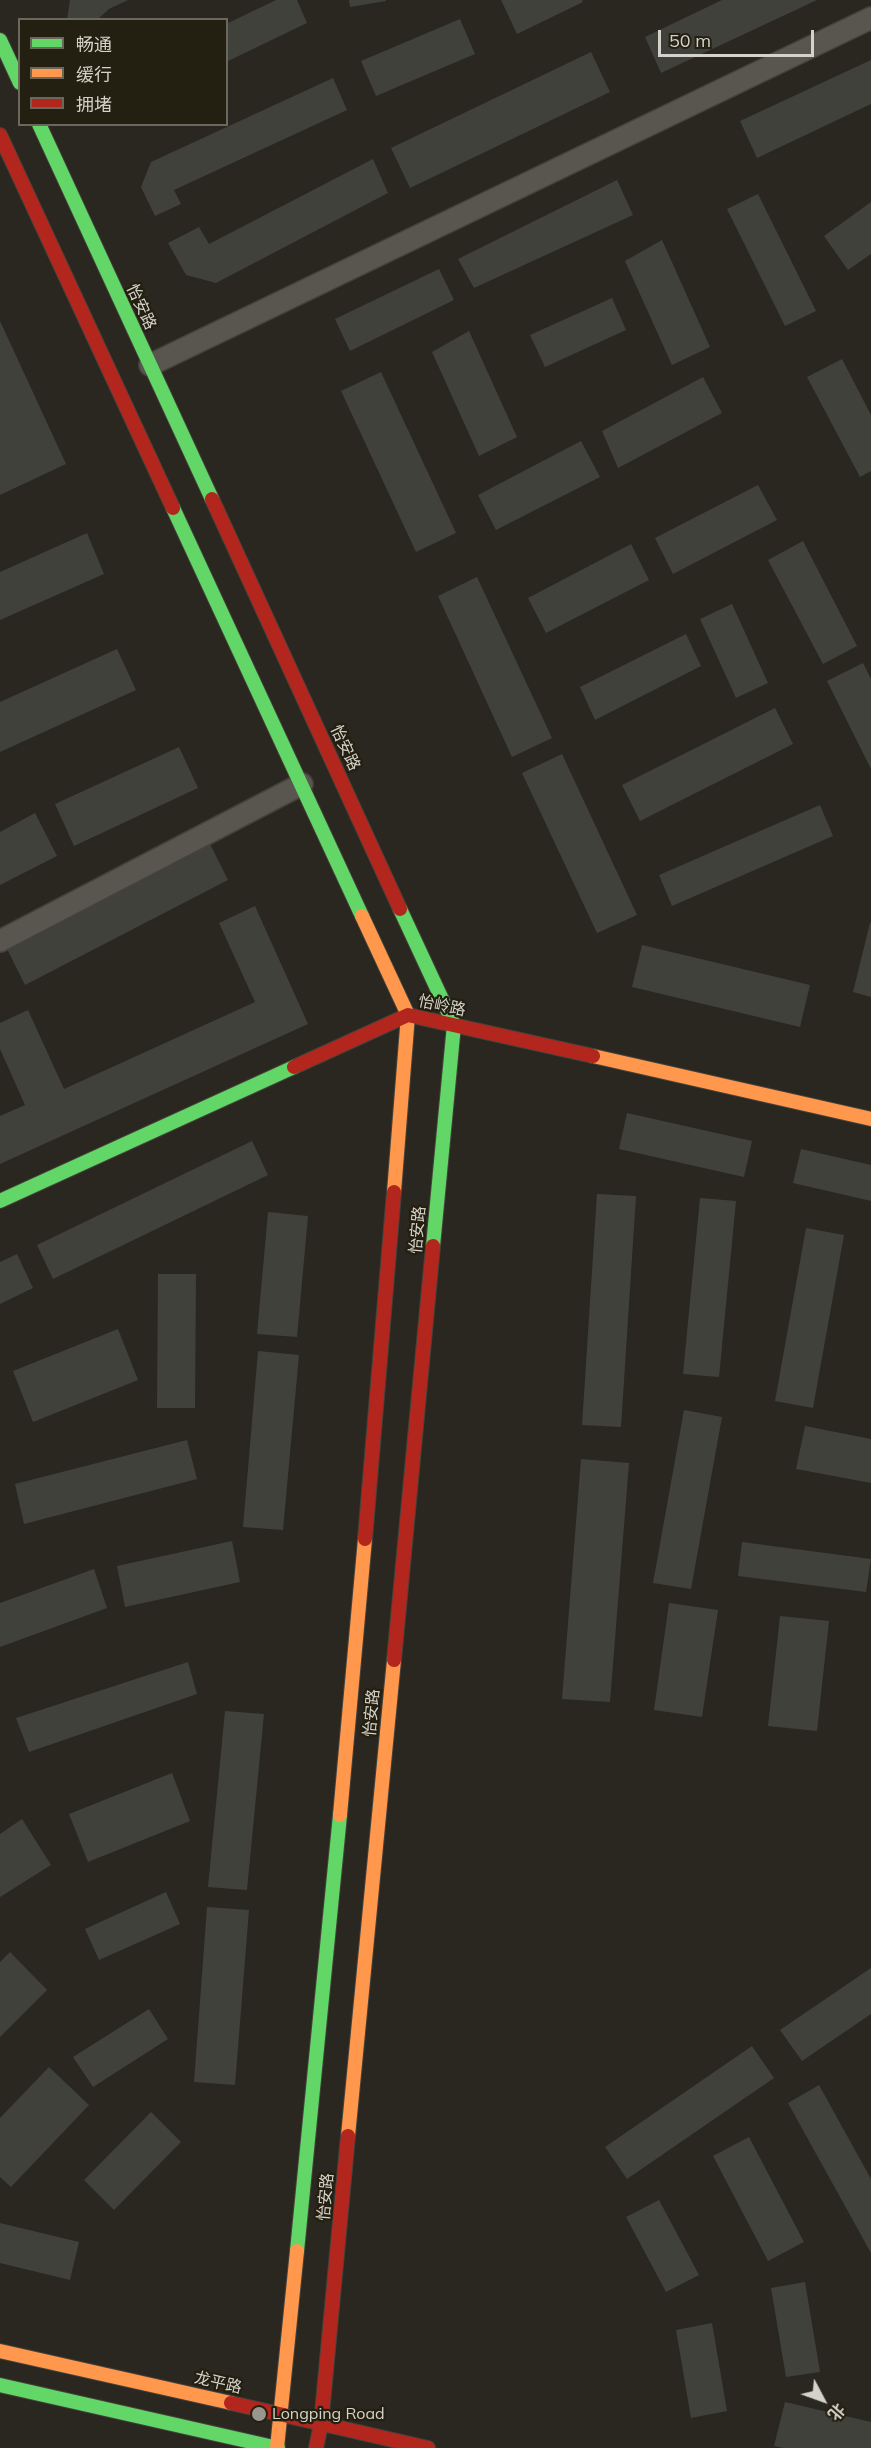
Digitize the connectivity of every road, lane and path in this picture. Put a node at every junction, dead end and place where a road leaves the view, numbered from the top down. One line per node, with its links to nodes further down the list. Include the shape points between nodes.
1 (871, 18): 6 (street)
2 (0, 40): 3 (street)
3 (18, 79)
4 (40, 126): 6 (street, 怡安路)
5 (0, 135): 7 (street, 怡安路)
6 (150, 365): 10 (street, 怡安路)
7 (302, 784): 8 (street); 9 (street, 怡安路)
8 (0, 941)
9 (408, 1015): 10 (street, 怡岭路); 12 (street, 怡岭路); 15 (street, 怡安路, via 356,1642)
10 (454, 1025): 11 (street, 怡岭路); 16 (street, 怡安路)
11 (871, 1119)
12 (0, 1202)
13 (0, 2351): 15 (street, 龙平路)
14 (0, 2385): 17 (street)
15 (280, 2414): 16 (street, 龙平路); 17 (street, 怡安路)
16 (321, 2424): 18 (street, 怡安路); 19 (street, 龙平路)
17 (278, 2448)
18 (316, 2448)
19 (428, 2448)

